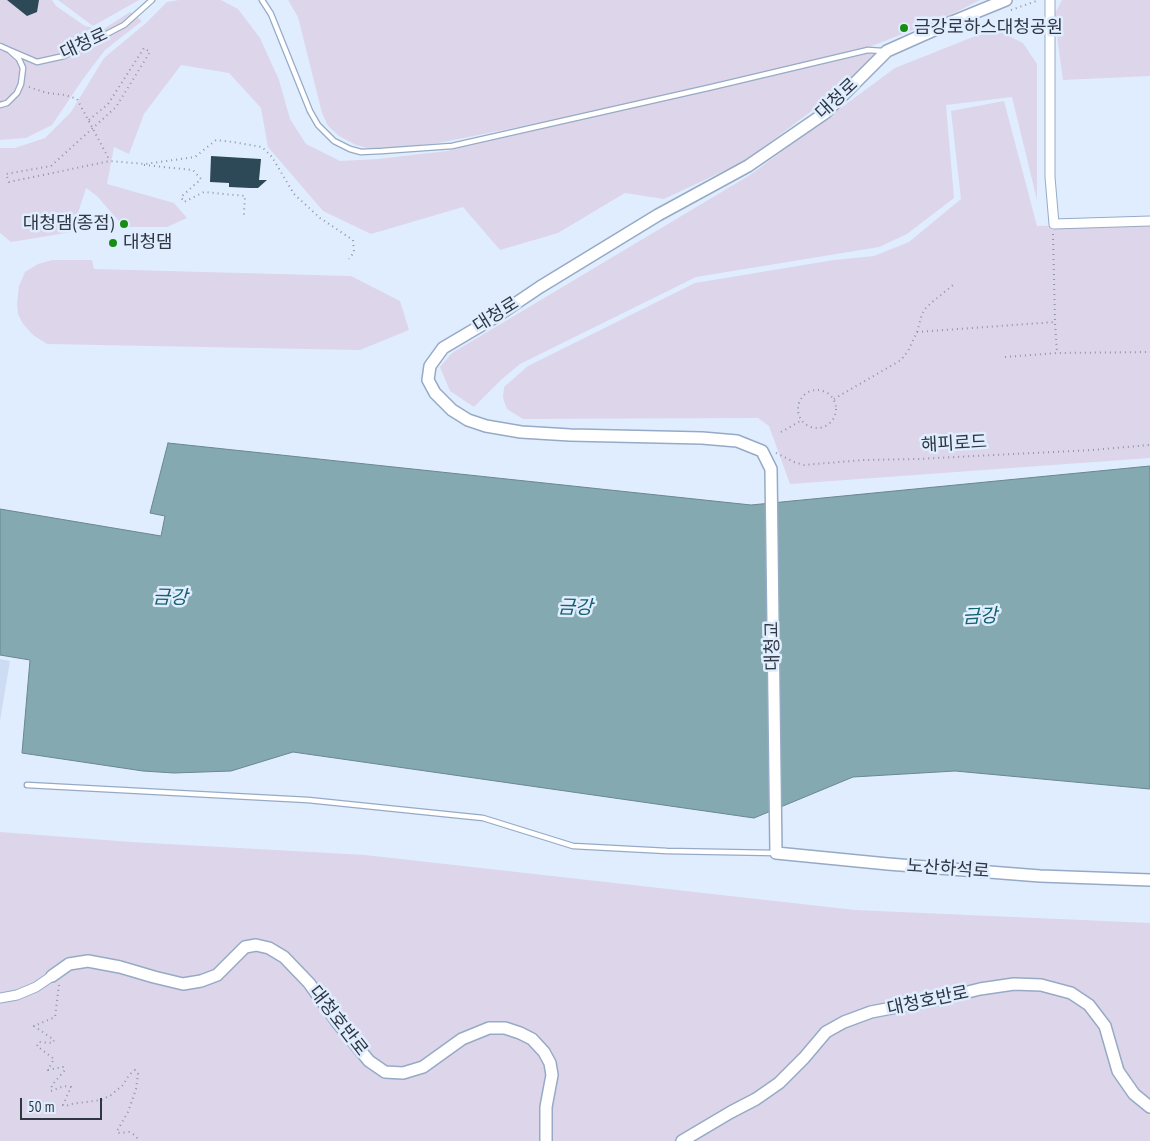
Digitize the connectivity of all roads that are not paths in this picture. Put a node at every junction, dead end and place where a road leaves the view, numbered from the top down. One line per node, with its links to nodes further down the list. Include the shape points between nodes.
1 (152, 0): 6 (lane, 대청로, via 124,25 64,56 37,62)
2 (262, 0): 7 (lane, 대청로, via 318,125 339,143 367,152 452,146 868,50)
3 (1006, 0): 7 (street, 대청로)
4 (1050, 0): 9 (street, via 1050,177 1054,224)
5 (0, 46): 6 (lane, 대청로)
6 (10, 50): 8 (lane, via 23,68 21,84 12,99)
7 (887, 51): 10 (street, 대청로, via 825,113 748,166 658,215 443,348 430,366 428,380 435,393 452,410 486,426 550,434 737,441 762,451)
8 (0, 105)
9 (1150, 221)
10 (771, 469): 12 (street, 대청교)
11 (27, 785): 12 (lane, via 308,800 483,818 573,846)
12 (776, 853): 13 (street, 노산하석로, via 1040,876)
13 (1150, 880)
14 (56, 973): 15 (street, via 36,987); 17 (street, 대청호반로, via 70,964 88,961 120,966 183,984 217,975 245,947 269,948 284,957 309,983 369,1061 385,1072 403,1073 423,1067 462,1039 489,1028 506,1028 532,1039 550,1063 552,1075 546,1107)
15 (0, 998)
16 (1150, 1107): 18 (street, 대청호반로, via 1134,1094 1118,1071 1105,1026 1089,1005 1071,992 1041,985 1014,984 872,1012 844,1022 826,1032 779,1083)
17 (546, 1141)
18 (682, 1141)

